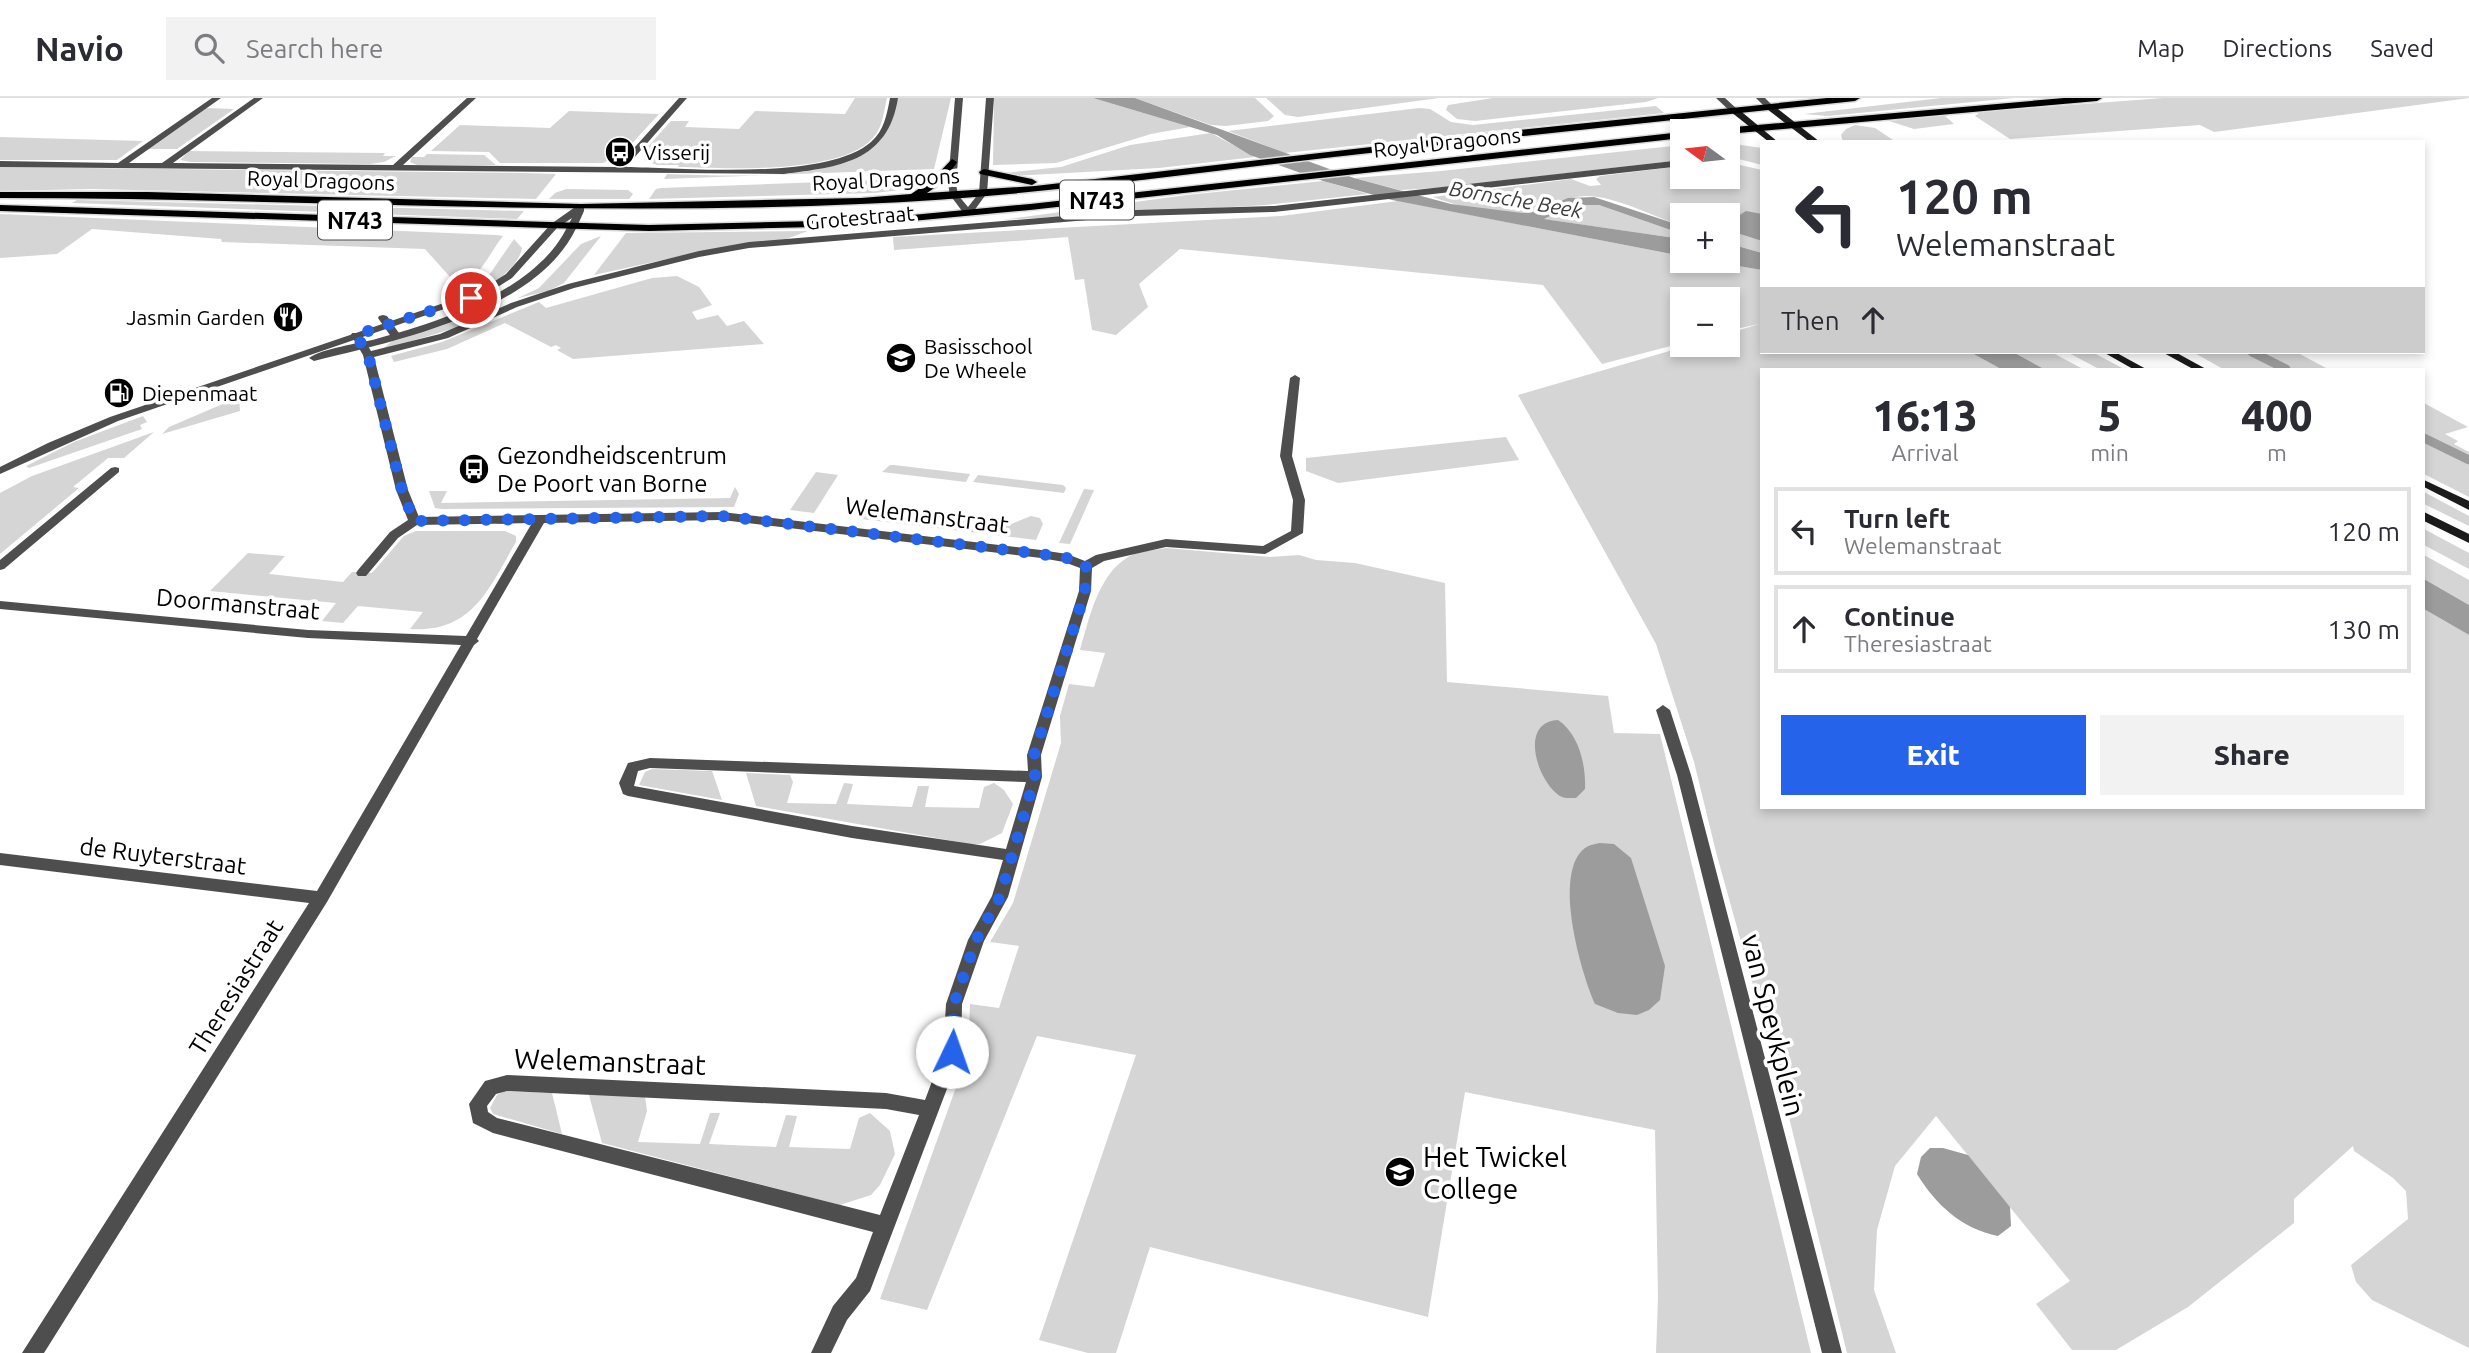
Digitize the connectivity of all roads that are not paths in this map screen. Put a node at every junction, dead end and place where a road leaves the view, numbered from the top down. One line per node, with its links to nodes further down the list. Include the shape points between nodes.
1 (216, 98): 23 (street)
2 (259, 98): 24 (street)
3 (472, 98): 25 (street)
4 (683, 98): 26 (street)
5 (894, 98): 26 (street, via 881,137 859,153 809,169)
6 (959, 98): 20 (street)
7 (990, 98): 27 (street)
8 (1720, 98): 13 (street)
9 (1760, 98): 12 (street)
10 (1855, 98): 12 (main road, Royal Dragoons)
11 (2097, 98): 14 (main road)
12 (1770, 107): 13 (main road, Royal Dragoons); 14 (main road)
13 (1734, 110): 15 (main road); 28 (main road, Royal Dragoons / N743)
14 (1793, 125): 15 (main road); 19 (main road)
15 (1755, 128): 16 (main road); 18 (main road)
16 (1740, 129)
17 (1670, 136): 35 (main road, Royal Dragoons / N743)
18 (1771, 140)
19 (1813, 140)
20 (952, 162): 31 (street); 32 (main road, via 936,182)
21 (0, 164): 23 (street)
22 (1670, 164): 40 (street, Grotestraat, via 1274,209 1136,214 749,245 571,286 444,336)
23 (120, 165): 24 (street)
24 (163, 166): 25 (street)
25 (394, 169): 26 (street)
26 (619, 170)
27 (984, 172): 28 (main road, via 1012,180); 29 (street)
28 (1066, 185): 29 (main road, Royal Dragoons / N743)
29 (983, 193): 31 (main road, Royal Dragoons / N743); 35 (street)
30 (0, 195): 33 (main road, Royal Dragoons / N743)
31 (954, 195): 32 (main road, Royal Dragoons / N743); 35 (street)
32 (912, 198): 33 (main road, Royal Dragoons / N743)
33 (581, 207): 36 (street, Grotestraat); 37 (street, Grotestraat)
34 (0, 208): 36 (main road, Royal Dragoons / N743)
35 (968, 213): 37 (main road, Royal Dragoons / N743, via 783,226)
36 (554, 226): 37 (main road, Royal Dragoons / N743); 38 (street, Grotestraat, via 518,268 495,286 455,304)
37 (574, 226): 39 (street, Grotestraat, via 523,284 452,317)
38 (386, 322): 39 (street); 40 (street, Grotestraat)
39 (396, 336): 40 (street, Grotestraat)
40 (362, 345): 47 (street, Grotestraat, via 202,389 114,419); 52 (street)
41 (2112, 354): 43 (main road)
42 (2171, 354): 44 (main road)
43 (2141, 368)
44 (2199, 368)
45 (1296, 379): 55 (street, via 1286,456 1299,500 1297,533 1265,550 1166,543 1100,558)
46 (115, 470): 54 (street)
47 (0, 471)
48 (2425, 484): 49 (main road)
49 (2469, 506)
50 (2425, 517): 53 (main road)
51 (541, 518): 52 (street); 55 (street, Welemanstraat, via 740,517 1041,554); 58 (street, Theresiastraat)
52 (414, 521): 56 (street, via 394,535)
53 (2469, 539)
54 (0, 566)
55 (1086, 566): 60 (street, via 1085,592 1034,755)
56 (362, 573)
57 (0, 605): 58 (street, Doormanstraat, via 308,634)
58 (472, 641): 63 (street, Theresiastraat)
59 (1663, 710): 68 (street, van Speykplein, via 1684,775)
60 (1035, 777): 61 (street); 61 (street, via 650,763 633,767 625,783 628,790 642,793)
61 (1013, 856): 64 (street, via 954,1004 952,1052)
62 (0, 859): 63 (street, de Ruyterstraat)
63 (321, 898): 66 (street, Theresiastraat)
64 (929, 1109): 65 (street); 65 (street, Welemanstraat, via 886,1101 507,1083 491,1087 478,1104 479,1117 493,1125)
65 (886, 1226): 67 (street, via 863,1284 840,1313)
66 (32, 1353)
67 (821, 1353)
68 (1832, 1353)

